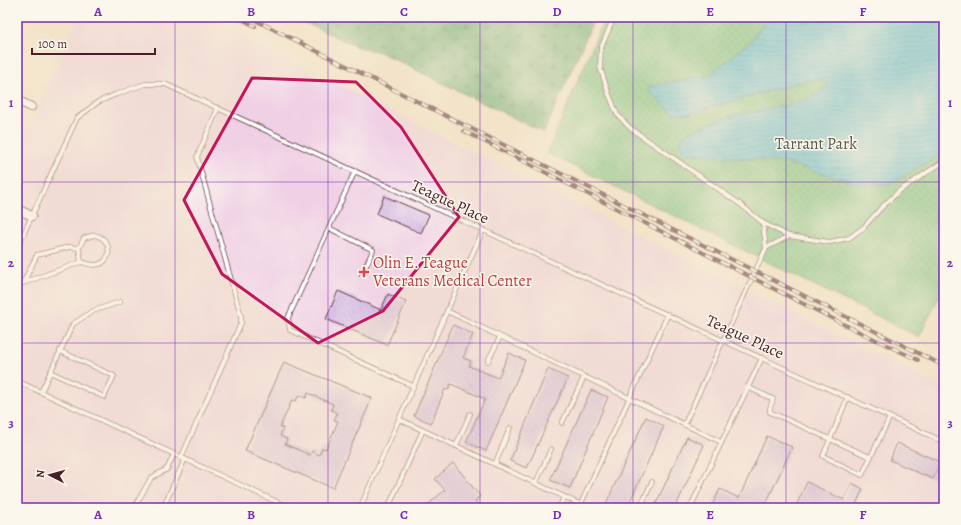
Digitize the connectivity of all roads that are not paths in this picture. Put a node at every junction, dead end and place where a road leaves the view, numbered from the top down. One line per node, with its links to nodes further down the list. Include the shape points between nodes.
1 (614, 17): 9 (lane, via 601,48 600,67 617,114 630,128 740,204)
2 (17, 100): 3 (street)
3 (31, 107)
4 (218, 108): 6 (lane, Teague Place); 8 (lane, Teague Place, via 165,84 157,83 145,84 98,102 77,118); 50 (lane, via 197,157 241,323)
5 (944, 161): 12 (lane, via 899,192 863,228 849,238 830,242)
6 (355, 171): 10 (lane); 11 (lane, Teague Place)
7 (17, 209): 8 (street)
8 (32, 216): 13 (lane, Teague Place)
9 (763, 223): 12 (lane); 15 (lane)
10 (329, 228): 17 (lane, via 372,250); 31 (lane, via 288,318 290,330)
11 (483, 230): 21 (lane); 22 (lane, Teague Place)
12 (789, 236): 15 (lane)
13 (17, 248)
14 (79, 248): 16 (lane); 16 (lane, via 84,238 94,235 103,238 108,247 107,256 101,264 91,265); 19 (lane, via 69,247 37,255)
15 (766, 248): 24 (lane)
16 (82, 262): 19 (lane)
17 (362, 275)
18 (17, 283): 19 (lane)
19 (23, 283)
20 (120, 302): 25 (lane, via 93,311 73,324)
21 (447, 311): 23 (lane); 31 (lane)
22 (668, 314): 24 (lane, Teague Place); 35 (lane)
23 (500, 337): 27 (lane); 29 (lane)
24 (723, 340): 26 (lane, Teague Place); 40 (lane)
25 (60, 351): 28 (lane); 28 (lane, via 114,376 104,397)
26 (762, 358): 32 (lane); 34 (lane, Teague Place)
27 (488, 361)
28 (50, 372): 33 (lane)
29 (584, 377): 35 (lane); 39 (lane)
30 (17, 381): 33 (lane)
31 (414, 386): 38 (lane)
32 (748, 387): 43 (lane, via 773,399 770,412); 44 (lane)
33 (41, 392): 48 (lane)
34 (848, 397): 37 (lane, Teague Place); 43 (lane)
35 (630, 399): 40 (lane); 56 (lane)
36 (470, 414): 46 (lane)
37 (890, 417): 45 (lane, Teague Place); 49 (lane)
38 (399, 419): 42 (lane); 60 (lane)
39 (562, 423)
40 (684, 425): 44 (lane)
41 (510, 428): 51 (lane)
42 (423, 430): 46 (lane); 61 (lane)
43 (830, 438): 49 (lane); 49 (lane, via 823,456 862,475)
44 (721, 442): 65 (lane)
45 (944, 442)
46 (456, 446): 51 (lane)
47 (551, 449): 53 (lane)
48 (174, 454): 50 (lane); 57 (lane, via 167,470 151,478)
49 (870, 457)
50 (183, 458): 58 (lane); 59 (lane)
51 (495, 464): 53 (lane)
52 (652, 482): 64 (lane)
53 (536, 483): 54 (lane)
54 (564, 497): 56 (lane); 62 (lane)
55 (944, 500): 66 (lane)
56 (580, 506): 63 (lane)
57 (134, 508)
58 (163, 508)
59 (290, 508)
60 (360, 508)
61 (388, 508)
62 (559, 508)
63 (588, 508)
64 (640, 508)
65 (690, 508)
66 (940, 508)

